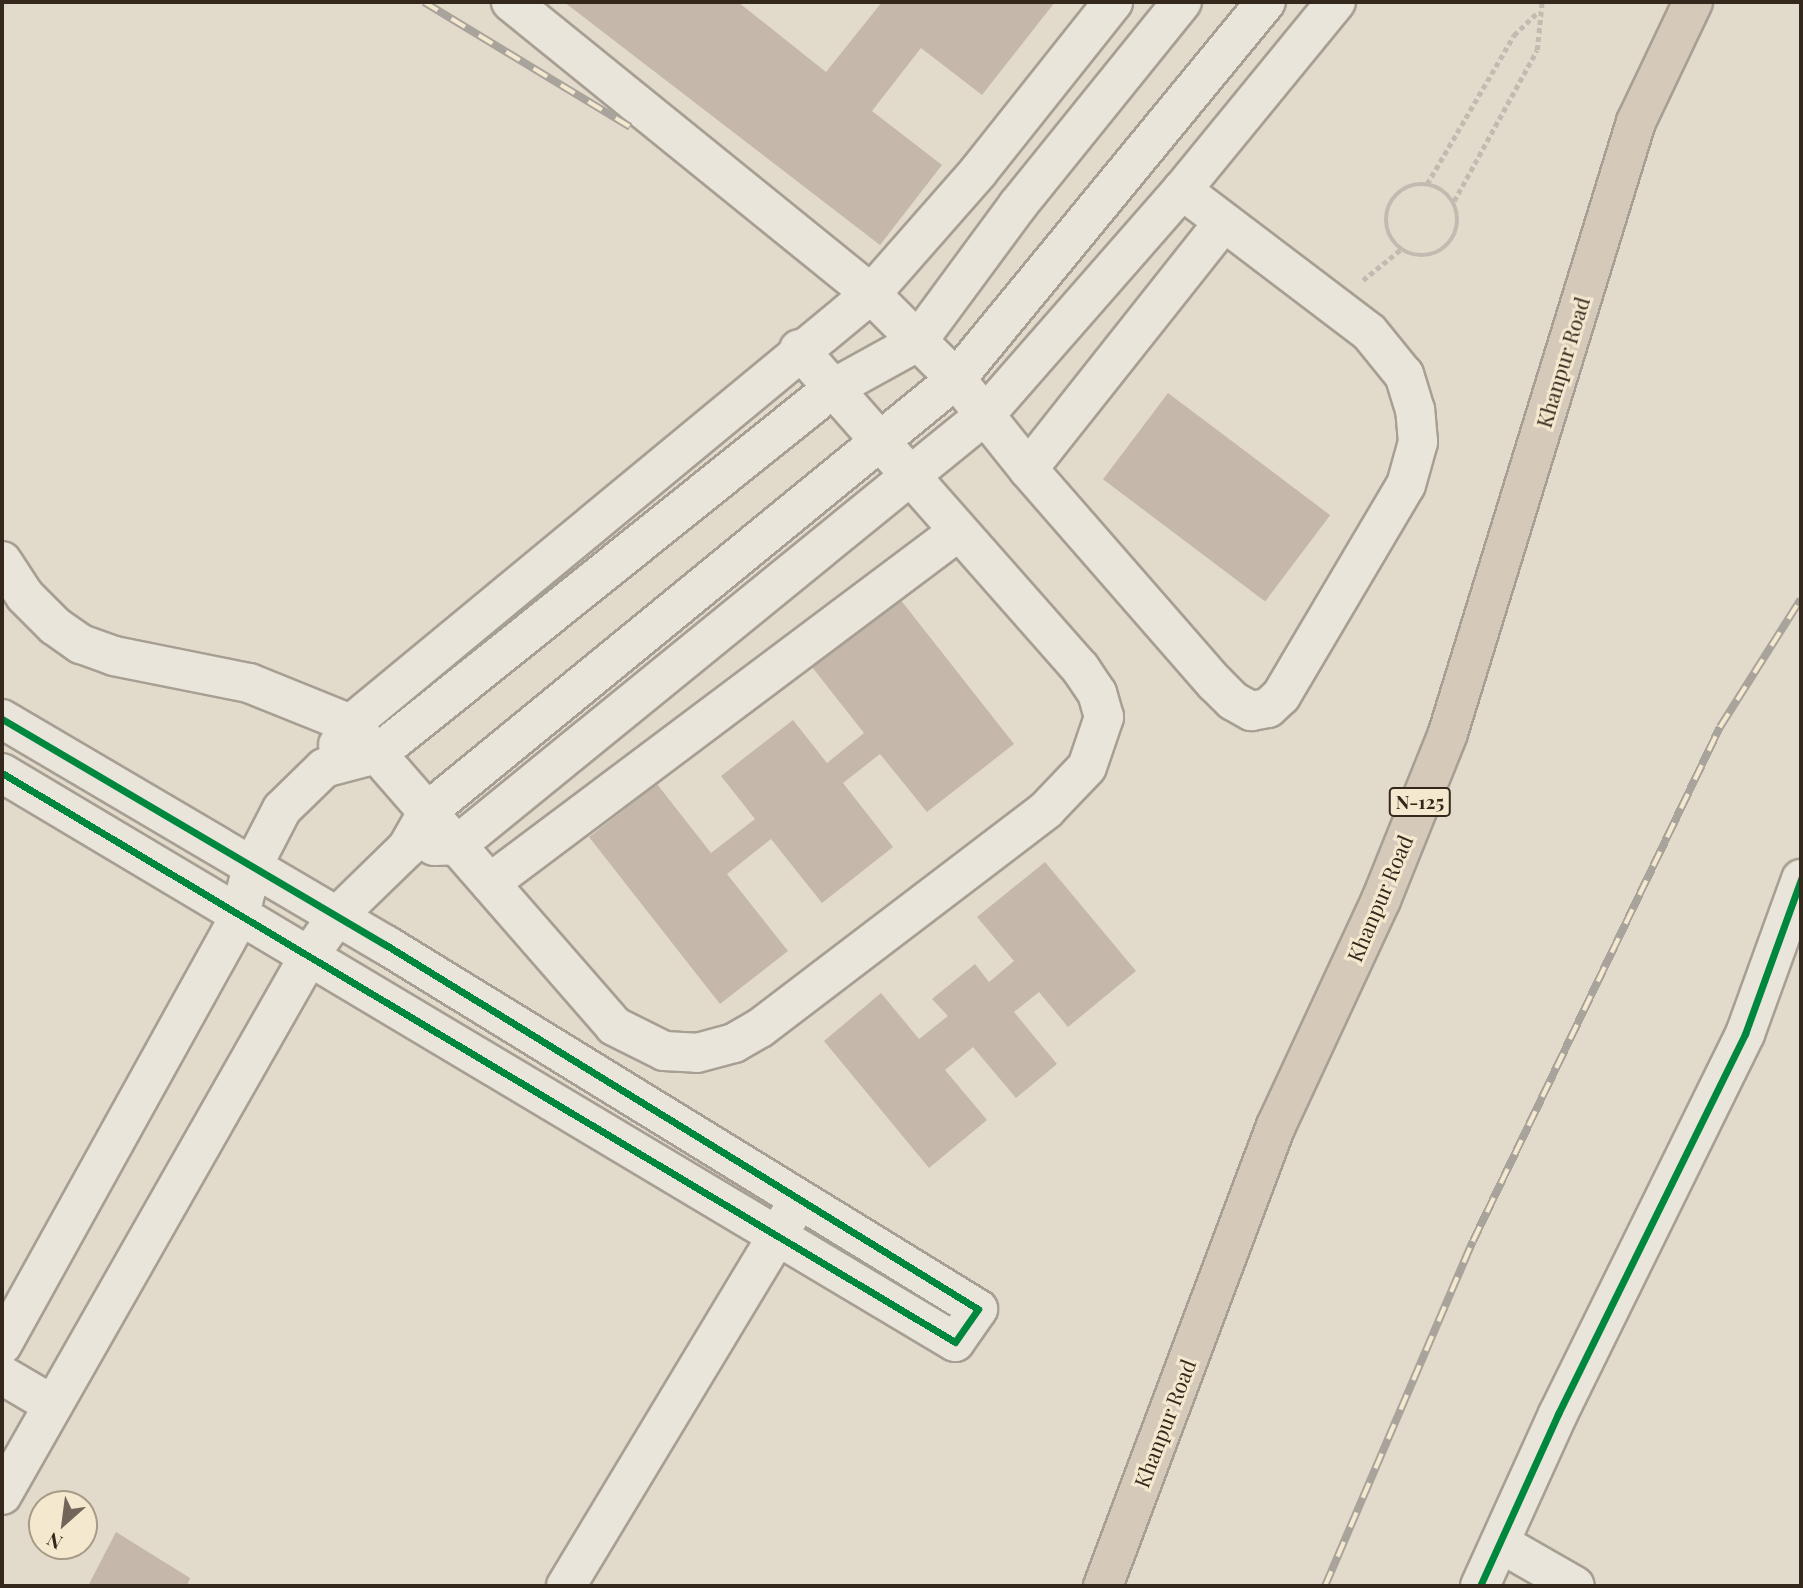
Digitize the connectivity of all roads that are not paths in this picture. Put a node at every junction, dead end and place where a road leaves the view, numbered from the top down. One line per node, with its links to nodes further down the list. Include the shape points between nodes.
1 (511, 2): 11 (street)
2 (1113, 2): 7 (street)
3 (1182, 2): 9 (street)
4 (1266, 2): 14 (street)
5 (1336, 2): 8 (street)
6 (1693, 2): 44 (highway, Khanpur Road / N-125, via 1636,122 1448,733 1381,900 1276,1126)
7 (978, 172): 9 (street); 11 (street)
8 (1182, 190): 10 (street); 16 (street)
9 (1018, 205): 12 (street)
10 (1224, 222): 18 (street); 18 (street, via 1369,332 1404,375 1415,410 1418,442 1406,485 1294,678 1268,708 1251,711 1233,701)
11 (871, 294): 12 (street); 13 (street)
12 (917, 342): 14 (street); 15 (street)
13 (799, 349): 15 (street); 23 (street)
14 (956, 380): 16 (street); 17 (street)
15 (832, 389): 17 (street); 24 (street)
16 (985, 415): 18 (street); 19 (street)
17 (881, 443): 19 (street); 27 (street)
18 (1028, 469)
19 (908, 474): 20 (street); 28 (street)
20 (959, 531): 32 (street); 32 (street, via 1080,668 1097,694 1104,716 1100,739 1087,767 1046,810 760,1028 734,1043 697,1052 664,1051 636,1041 614,1026)
21 (2, 561): 23 (street, via 25,596 55,626 82,643 126,659 248,683)
22 (2, 719): 30 (street)
23 (352, 724): 24 (street); 25 (street)
24 (377, 754): 25 (street); 27 (street)
25 (324, 768): 30 (street, via 282,809)
26 (2, 773): 34 (street)
27 (428, 811): 28 (street); 29 (street)
28 (457, 845): 29 (street); 32 (street)
29 (407, 848): 33 (street)
30 (252, 867): 33 (street); 34 (street)
31 (1801, 879): 42 (street, via 1745,1034 1558,1414)
32 (490, 883)
33 (337, 916): 35 (street); 36 (street)
34 (239, 918): 35 (street); 38 (street)
35 (309, 956): 37 (street); 40 (street)
36 (800, 1199): 37 (street); 37 (street, via 978,1309 956,1342)
37 (776, 1236): 43 (street)
38 (2, 1345)
39 (2, 1375): 40 (street)
40 (53, 1405): 41 (street)
41 (2, 1495)
42 (1500, 1543): 45 (street); 46 (street)
43 (566, 1586)
44 (1103, 1586)
45 (1480, 1586)
46 (1575, 1586)

